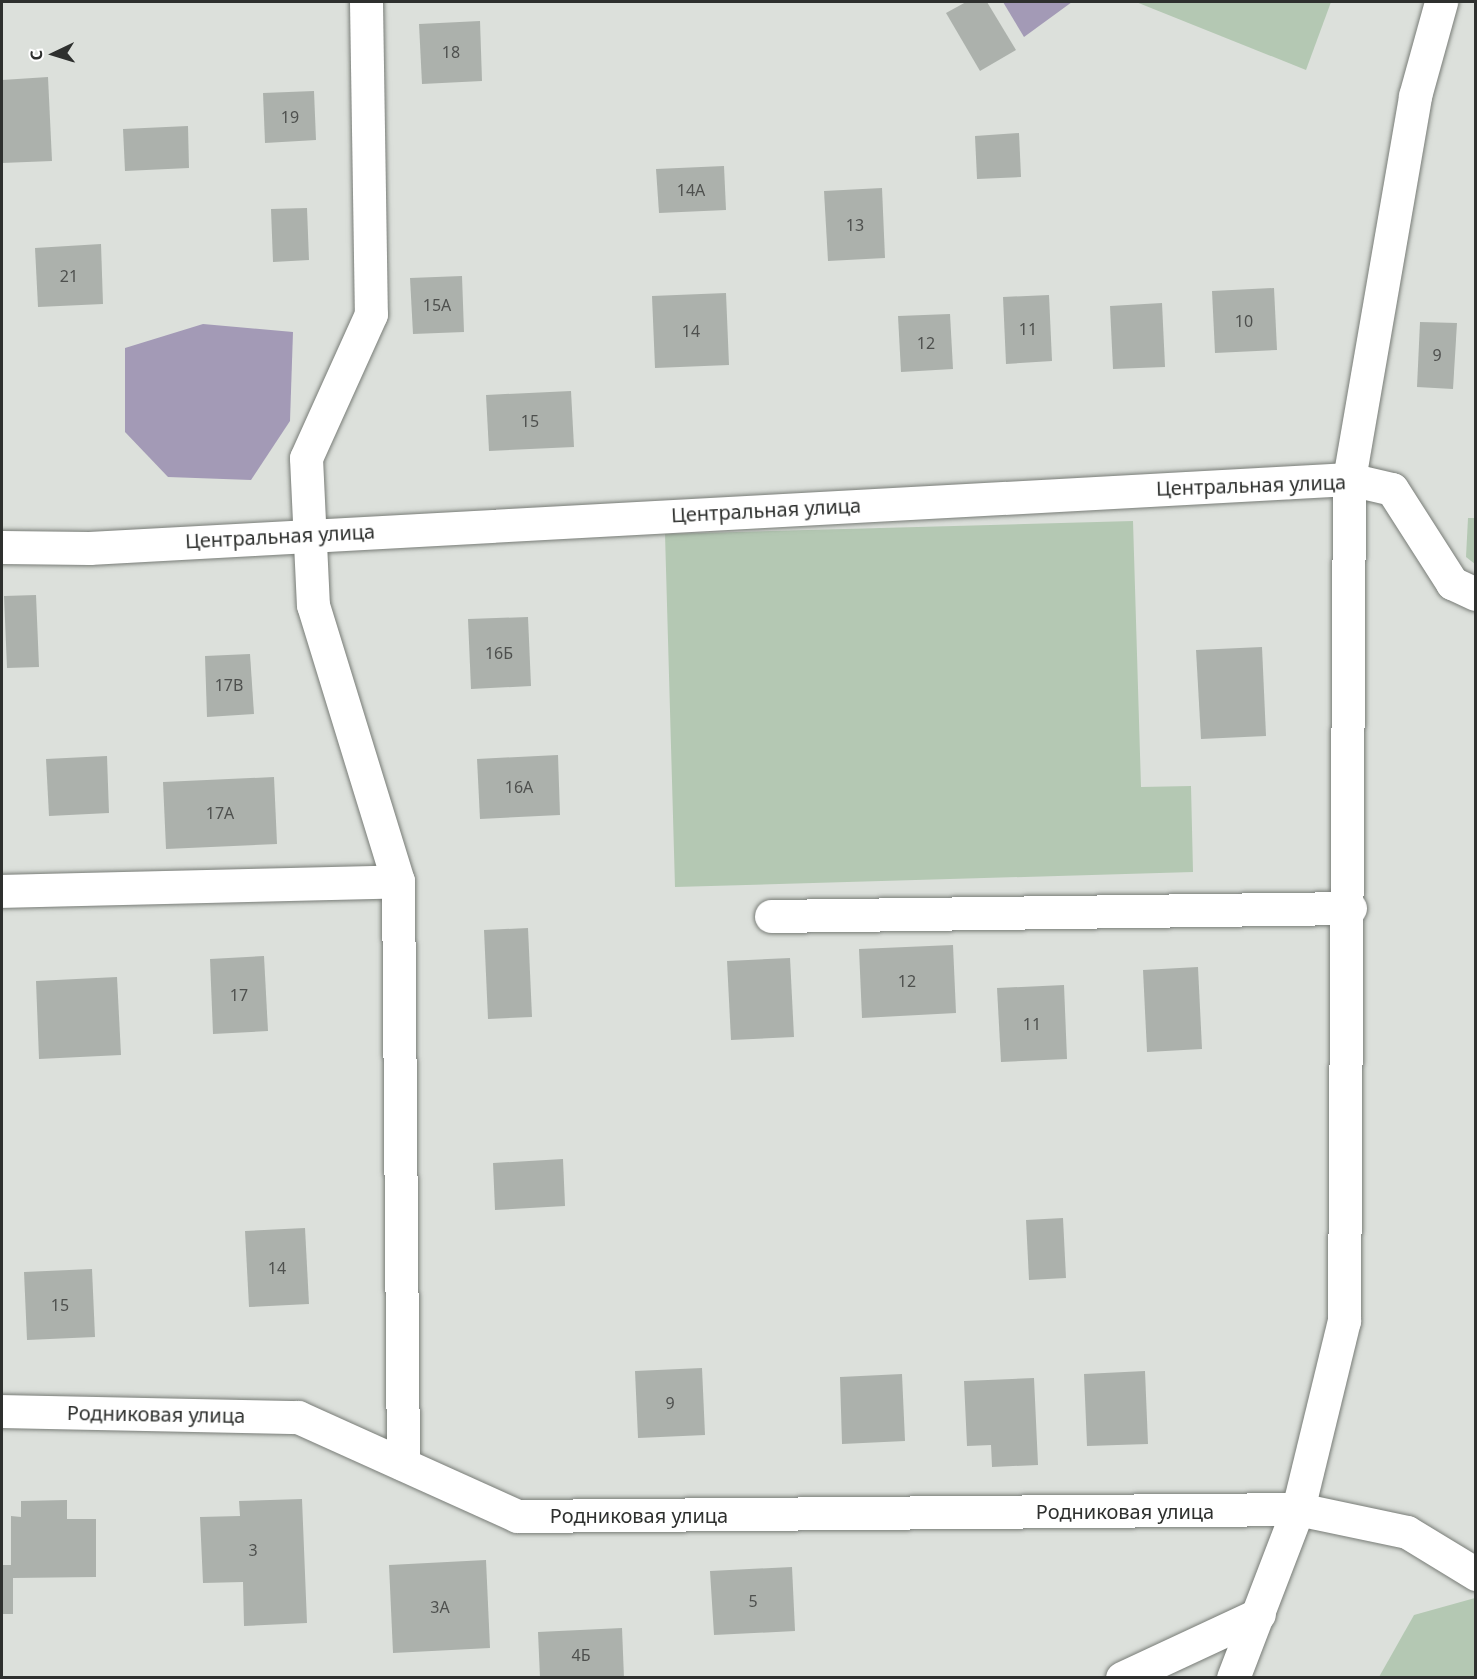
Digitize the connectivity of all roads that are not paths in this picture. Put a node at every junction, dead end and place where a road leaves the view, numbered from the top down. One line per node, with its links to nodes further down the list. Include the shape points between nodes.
1 (366, 2): 4 (street, via 371,314 306,458)
2 (1442, 2): 3 (street, via 1415,96)
3 (1348, 479): 4 (street, Центральная улица); 6 (street, Центральная улица, via 1392,489 1452,583); 9 (street)
4 (310, 534): 5 (street, Центральная улица, via 89,548); 7 (street, via 313,605)
5 (2, 547)
6 (1476, 594)
7 (398, 881): 8 (street); 12 (street)
8 (2, 891)
9 (1350, 908): 10 (street); 13 (street, via 1344,1322)
10 (771, 916)
11 (2, 1411): 12 (street, Родниковая улица, via 298,1417)
12 (403, 1464): 13 (street, Родниковая улица, via 517,1516)
13 (1298, 1509): 14 (street, Родниковая улица, via 1407,1532); 15 (street)
14 (1476, 1574)
15 (1259, 1614): 16 (street); 17 (street)
16 (1122, 1677)
17 (1233, 1677)

